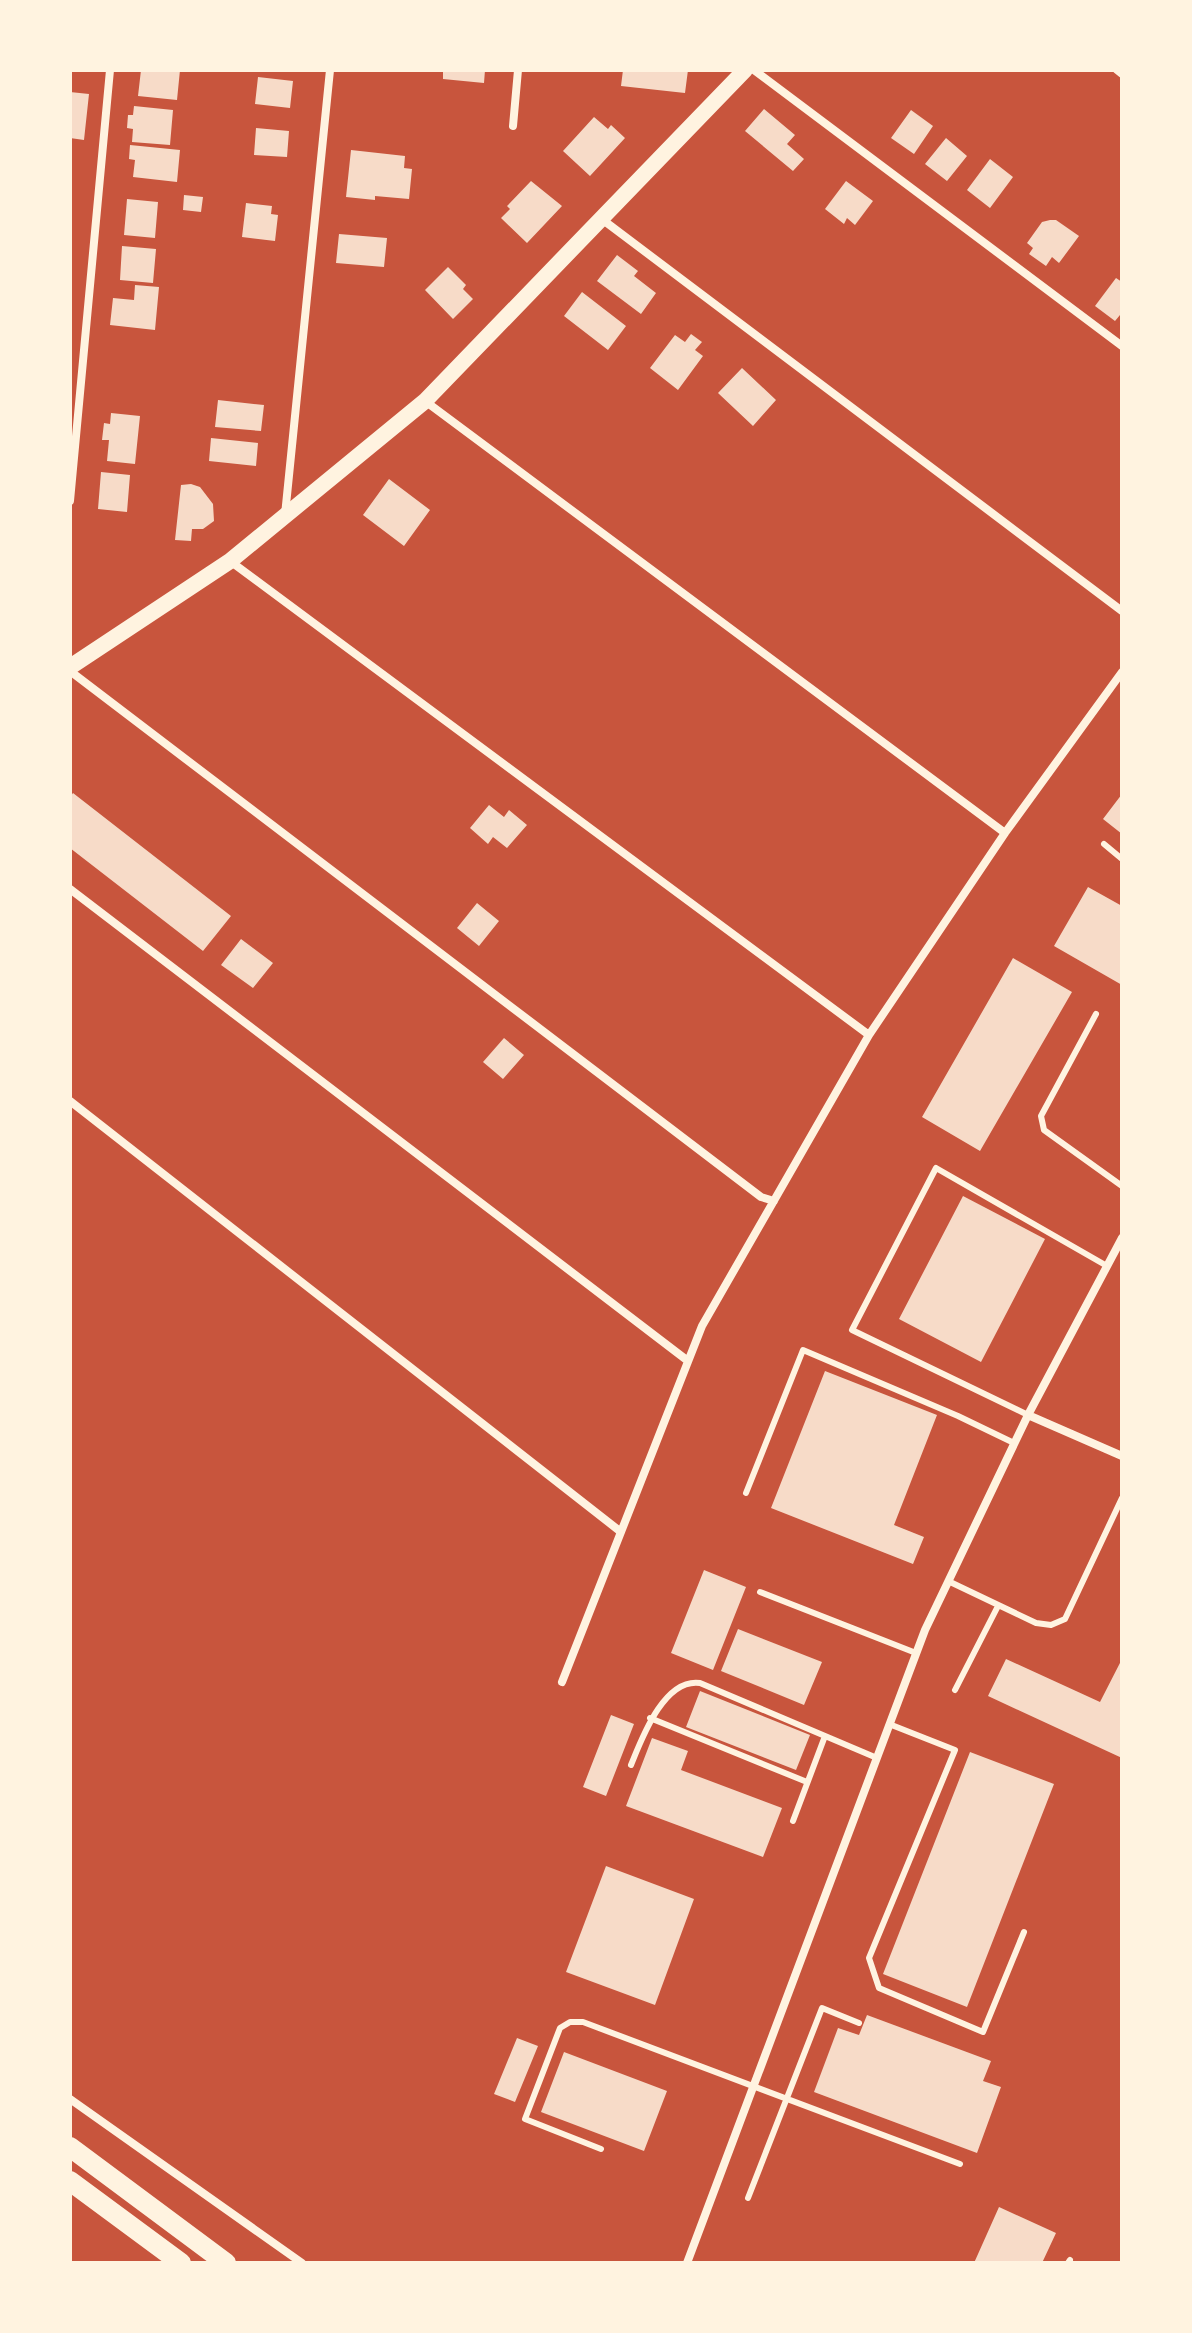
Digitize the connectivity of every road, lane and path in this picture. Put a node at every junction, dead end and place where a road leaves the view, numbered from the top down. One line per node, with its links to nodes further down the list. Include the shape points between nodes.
1 (110, 70): 12 (street)
2 (330, 70): 13 (street)
3 (518, 70): 8 (street)
4 (745, 70): 9 (main road)
5 (754, 70): 10 (street)
6 (1117, 70): 7 (street)
7 (1122, 74)
8 (513, 126)
9 (603, 220): 11 (main road); 15 (street)
10 (1122, 346)
11 (425, 401): 13 (main road); 18 (street)
12 (70, 501)
13 (285, 516): 14 (main road)
14 (230, 561): 16 (main road); 23 (street)
15 (1122, 611)
16 (70, 669): 26 (street, via 761,1197)
17 (1122, 672): 18 (street)
18 (1005, 833): 23 (street)
19 (1104, 844): 20 (lane)
20 (1122, 859)
21 (70, 889): 29 (street)
22 (1096, 1014): 25 (lane, via 1041,1116 1044,1130)
23 (869, 1035): 26 (street)
24 (70, 1101): 35 (street)
25 (1122, 1186)
26 (774, 1201): 29 (street, via 702,1326)
27 (1122, 1238): 28 (street)
28 (1107, 1266): 30 (street); 30 (lane, via 936,1168 852,1330)
29 (688, 1361): 35 (street)
30 (1028, 1415): 31 (street); 32 (street)
31 (1014, 1443): 33 (lane, via 803,1350); 36 (street)
32 (1122, 1456)
33 (746, 1493)
34 (1122, 1498): 38 (lane, via 1065,1619 1051,1625 1036,1623)
35 (621, 1532): 40 (street)
36 (948, 1581): 38 (lane); 39 (street)
37 (760, 1592): 39 (lane)
38 (998, 1606): 41 (lane)
39 (916, 1653): 43 (street)
40 (562, 1682)
41 (955, 1690)
42 (650, 1718): 44 (lane, via 689,1681); 46 (lane); 47 (lane)
43 (889, 1724): 45 (street); 49 (lane, via 955,1750 869,1958 879,1988 983,2032)
44 (825, 1736): 45 (lane); 47 (lane)
45 (877, 1758): 51 (street)
46 (631, 1765)
47 (807, 1782): 48 (lane)
48 (793, 1821)
49 (1024, 1932)
50 (859, 2023): 53 (lane, via 822,2008)
51 (753, 2087): 53 (lane); 55 (lane, via 583,2022 570,2022 560,2028 525,2119); 62 (street)
52 (70, 2099): 61 (street)
53 (787, 2099): 56 (lane); 58 (lane)
54 (70, 2147): 60 (highway)
55 (601, 2149)
56 (960, 2164)
57 (70, 2181): 59 (highway)
58 (748, 2198)
59 (181, 2263)
60 (226, 2263)
61 (302, 2263)
62 (687, 2263)

